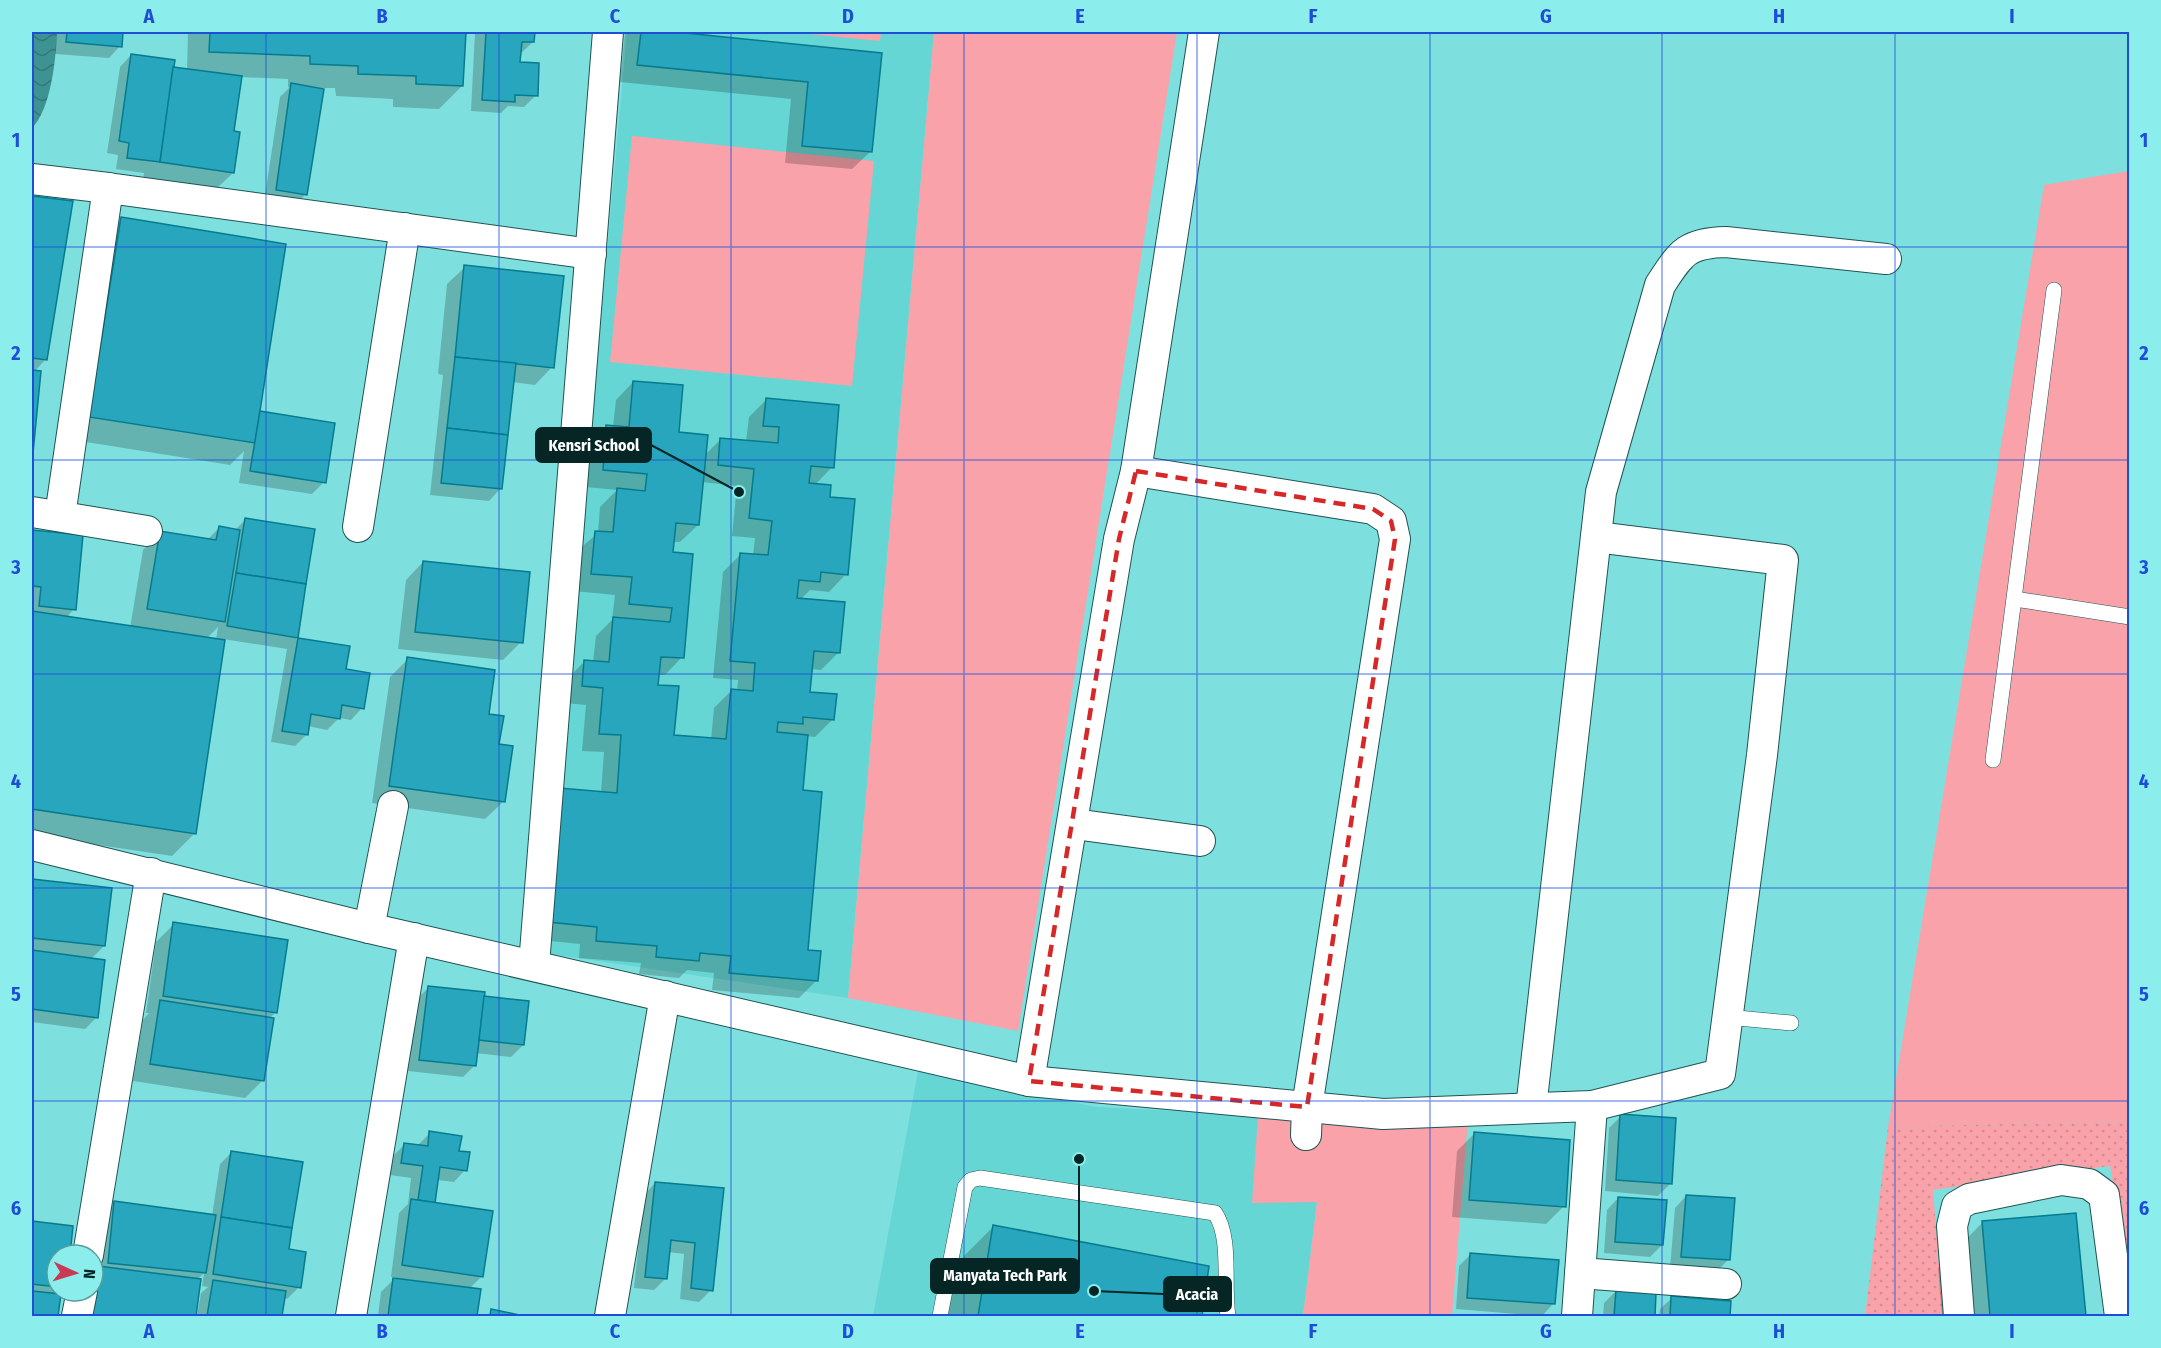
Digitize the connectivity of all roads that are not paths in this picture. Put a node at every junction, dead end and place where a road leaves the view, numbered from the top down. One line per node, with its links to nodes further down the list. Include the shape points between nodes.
1 (608, 32): 6 (street)
2 (1204, 32): 9 (street)
3 (32, 178): 4 (street)
4 (108, 189): 5 (street); 10 (street)
5 (405, 228): 6 (street); 11 (street)
6 (591, 254): 24 (street)
7 (1886, 258): 13 (street, via 1726,242 1700,243 1676,260 1660,285 1634,368 1601,492)
8 (2054, 290): 14 (lane)
9 (1136, 471): 18 (street, via 1119,539); 31 (street, via 1373,510 1391,521 1395,539)
10 (46, 514): 12 (street)
11 (358, 527)
12 (147, 531)
13 (1596, 537): 26 (street, via 1783,560 1761,766); 30 (street)
14 (2014, 599): 15 (lane); 16 (lane)
15 (2130, 617)
16 (1993, 760)
17 (393, 806): 22 (street)
18 (1074, 824): 19 (street); 28 (street)
19 (1200, 841)
20 (32, 845): 21 (street)
21 (151, 873): 22 (street); 32 (street)
22 (369, 928): 23 (street)
23 (414, 938): 24 (street); 35 (street)
24 (534, 965): 25 (street)
25 (665, 996): 28 (street); 36 (street)
26 (1727, 1017): 27 (lane); 29 (street, via 1720,1074)
27 (1791, 1023)
28 (1029, 1081): 31 (street)
29 (1592, 1106): 30 (street); 33 (street)
30 (1531, 1108): 31 (street)
31 (1307, 1121)
32 (90, 1243)
33 (1580, 1273): 34 (street); 39 (street)
34 (1726, 1284)
35 (351, 1317)
36 (610, 1317)
37 (940, 1317): 38 (lane, via 965,1187 980,1178 1215,1213 1222,1224)
38 (1228, 1317)
39 (1576, 1317)
40 (1959, 1317): 41 (street, via 1952,1226 1957,1206 1969,1199 2061,1180 2089,1184 2104,1195)
41 (2120, 1317)

